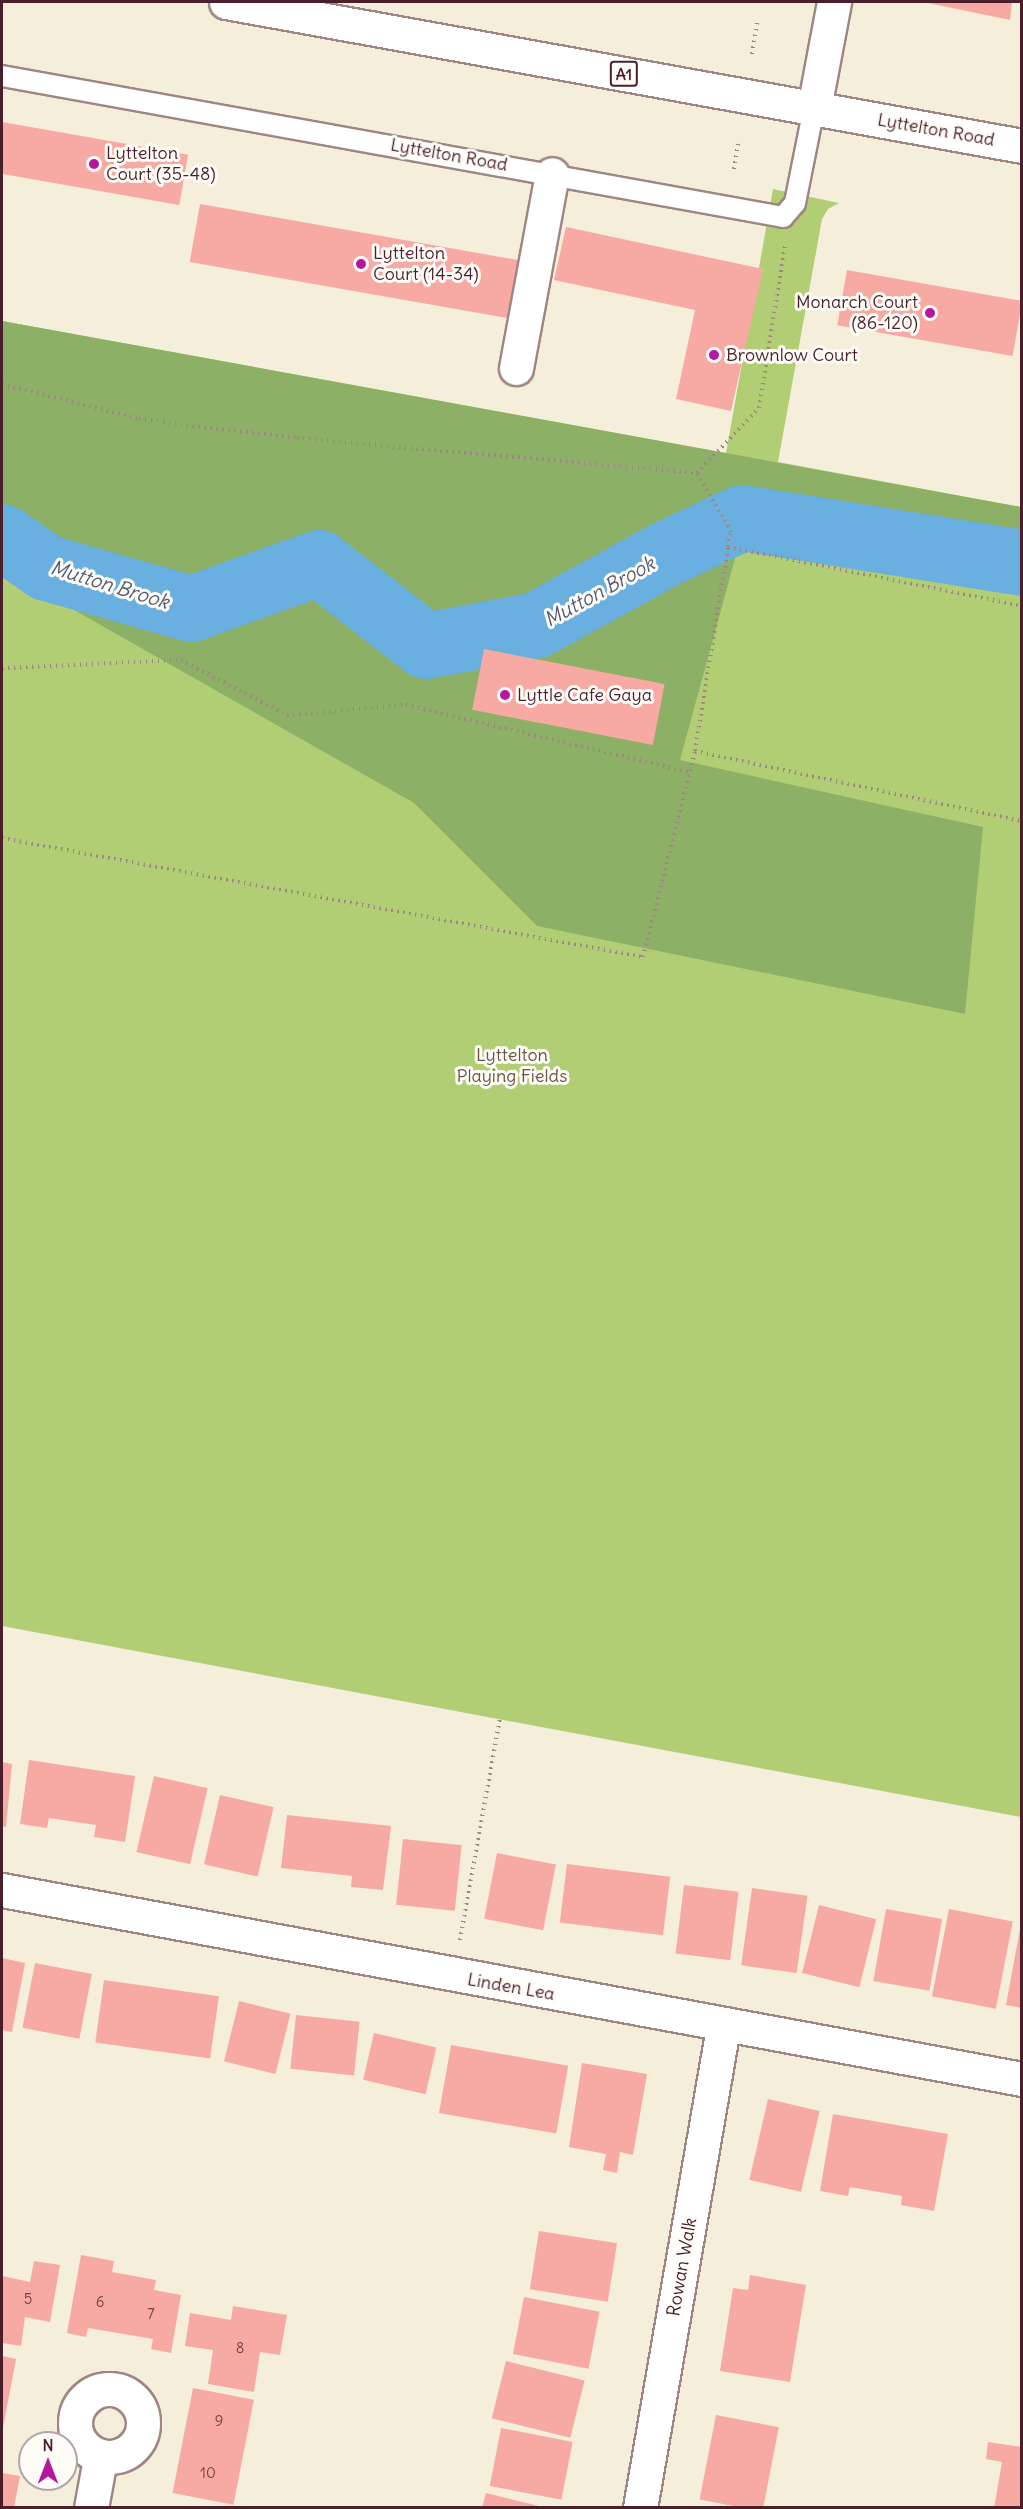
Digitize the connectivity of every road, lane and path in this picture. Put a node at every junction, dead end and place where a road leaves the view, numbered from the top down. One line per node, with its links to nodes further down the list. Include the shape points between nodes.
1 (226, 2): 6 (main road, Lyttelton Road / A1)
2 (834, 2): 6 (main road)
3 (757, 22): 4 (path)
4 (752, 54)
5 (2, 76): 10 (lane, Lyttelton Road)
6 (814, 108): 8 (main road, Lyttelton Road / A1); 11 (lane, via 795,203)
7 (739, 139): 9 (path)
8 (1022, 146)
9 (734, 169)
10 (552, 174): 11 (lane, Lyttelton Road); 12 (main road)
11 (783, 217): 14 (path, via 786,255 759,408)
12 (516, 368)
13 (2, 384): 14 (path, via 150,420 297,438)
14 (697, 473): 15 (path, via 731,532)
15 (728, 547): 16 (path); 18 (path)
16 (1022, 606)
17 (2, 668): 19 (path, via 181,660 286,715 406,705)
18 (695, 751): 19 (path); 20 (path)
19 (689, 772): 21 (path, via 643,957)
20 (1022, 820)
21 (2, 838)
22 (500, 1718): 24 (path)
23 (2, 1890): 24 (main road, Linden Lea)
24 (453, 1976): 25 (main road, Linden Lea)
25 (723, 2026): 26 (main road, Linden Lea); 29 (main road, Rowan Walk)
26 (1022, 2079)
27 (100, 2459): 28 (main road)
28 (92, 2508)
29 (640, 2508)

